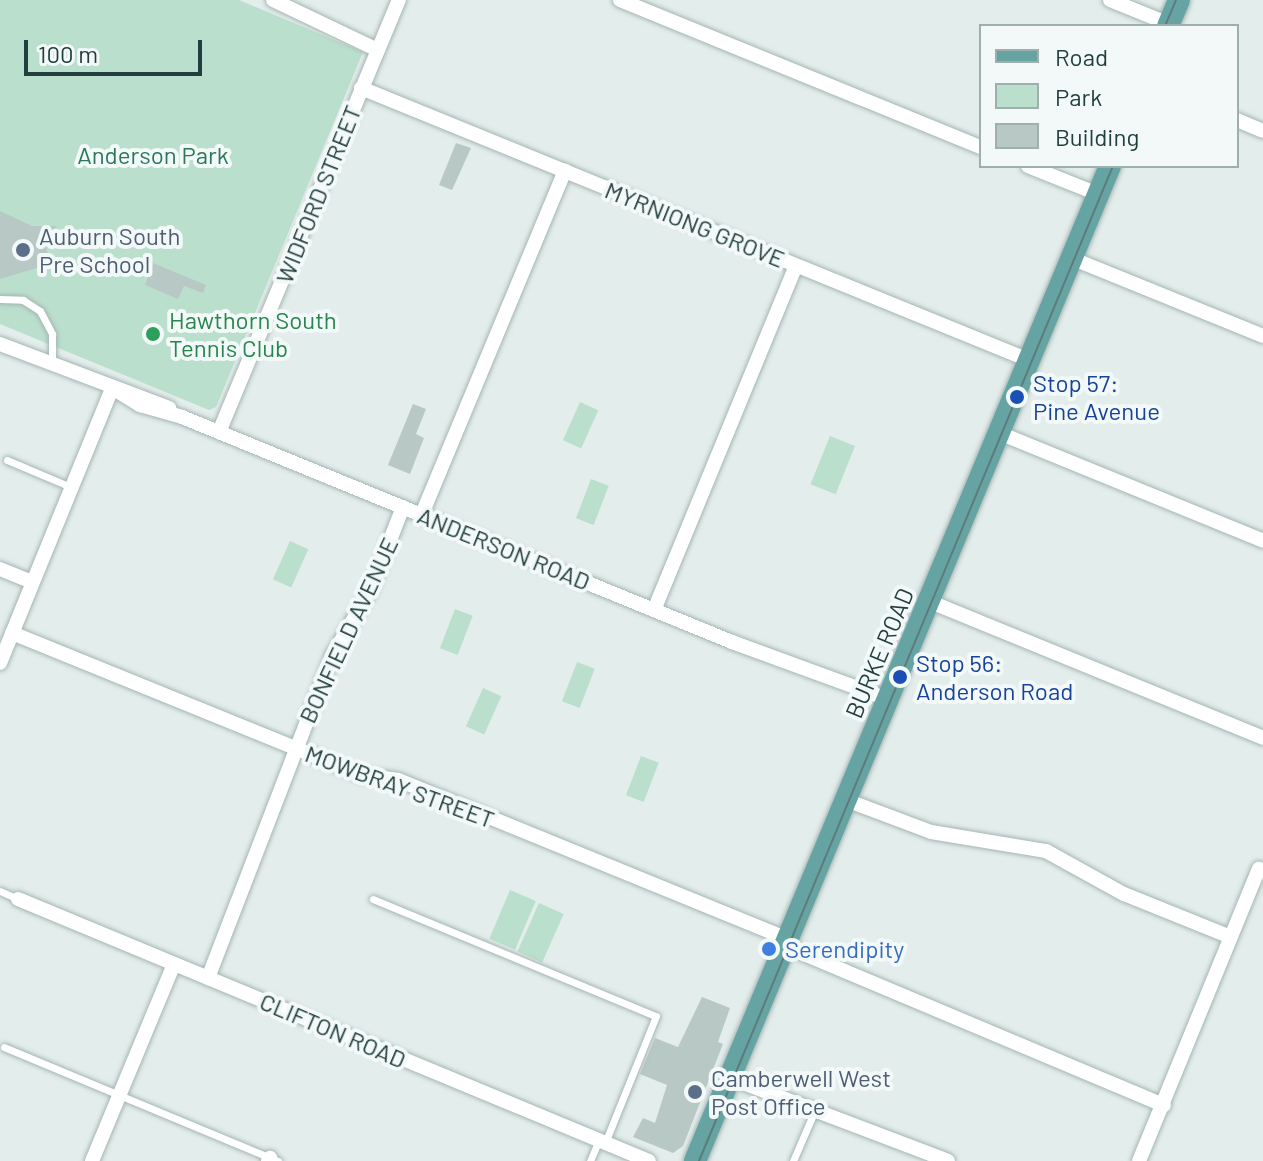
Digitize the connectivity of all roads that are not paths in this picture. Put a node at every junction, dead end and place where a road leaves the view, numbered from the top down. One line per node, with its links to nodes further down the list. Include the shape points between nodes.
1 (273, 0): 8 (street)
2 (399, 0): 8 (street, WIDFORD STREET)
3 (620, 0): 12 (street)
4 (1110, 0): 6 (street)
5 (1179, 0): 7 (main road)
6 (1167, 24)
7 (1169, 24)
8 (380, 44): 9 (street, WIDFORD STREET)
9 (361, 88): 15 (street, MYRNIONG GROVE); 27 (street, WIDFORD STREET)
10 (1239, 121): 11 (street)
11 (1263, 131)
12 (979, 146)
13 (1033, 168): 16 (street)
14 (1109, 168): 16 (main road, BURKE ROAD)
15 (565, 171): 18 (street, MYRNIONG GROVE); 32 (street)
16 (1098, 194): 17 (main road, BURKE ROAD)
17 (1071, 258): 21 (street); 24 (main road, BURKE ROAD)
18 (796, 266): 24 (street, MYRNIONG GROVE); 37 (street)
19 (0, 299): 25 (lane, via 23,300 40,311 52,334)
20 (0, 336): 23 (street, ANDERSON ROAD)
21 (1263, 336)
22 (0, 344): 23 (street, ANDERSON ROAD)
23 (33, 354): 25 (street, ANDERSON ROAD)
24 (1029, 360): 28 (main road, BURKE ROAD)
25 (52, 362): 26 (street, ANDERSON ROAD)
26 (113, 389): 27 (street, ANDERSON ROAD, via 152,399); 30 (street)
27 (219, 432): 31 (street, ANDERSON ROAD)
28 (999, 433): 33 (street); 36 (main road, BURKE ROAD)
29 (7, 460): 30 (lane)
30 (71, 487): 35 (street)
31 (403, 507): 32 (street, ANDERSON ROAD); 42 (street, BONFIELD AVENUE, via 371,589 337,643)
32 (422, 514): 37 (street, ANDERSON ROAD)
33 (1263, 541)
34 (0, 569): 35 (street)
35 (32, 582): 38 (street)
36 (928, 601): 40 (main road, BURKE ROAD); 41 (street)
37 (654, 610): 40 (street, ANDERSON ROAD)
38 (12, 633): 39 (street); 42 (street, MOWBRAY STREET)
39 (0, 663)
40 (886, 703): 43 (main road, BURKE ROAD)
41 (1263, 738)
42 (294, 748): 49 (street, MOWBRAY STREET, via 362,775 398,780); 51 (street, BONFIELD AVENUE, via 258,856)
43 (846, 800): 48 (street, via 931,832 1046,851 1124,894); 49 (main road, BURKE ROAD)
44 (1259, 869): 48 (street)
45 (0, 891): 46 (lane)
46 (18, 899): 50 (street, CLIFTON ROAD)
47 (373, 899): 57 (lane, via 656,1016)
48 (1231, 937): 55 (street)
49 (786, 943): 53 (main road, BURKE ROAD); 55 (street, MOWBRAY STREET)
50 (174, 964): 51 (street, CLIFTON ROAD); 54 (street)
51 (208, 978): 57 (street, CLIFTON ROAD)
52 (4, 1047): 54 (lane)
53 (730, 1078): 56 (street); 62 (main road, BURKE ROAD)
54 (120, 1095): 58 (lane); 59 (street)
55 (1164, 1105): 65 (street)
56 (815, 1110): 63 (lane); 64 (street)
57 (602, 1142): 60 (lane); 61 (street, CLIFTON ROAD)
58 (272, 1160)
59 (92, 1161)
60 (590, 1161)
61 (649, 1161)
62 (695, 1161)
63 (793, 1161)
64 (948, 1161)
65 (1139, 1161)

